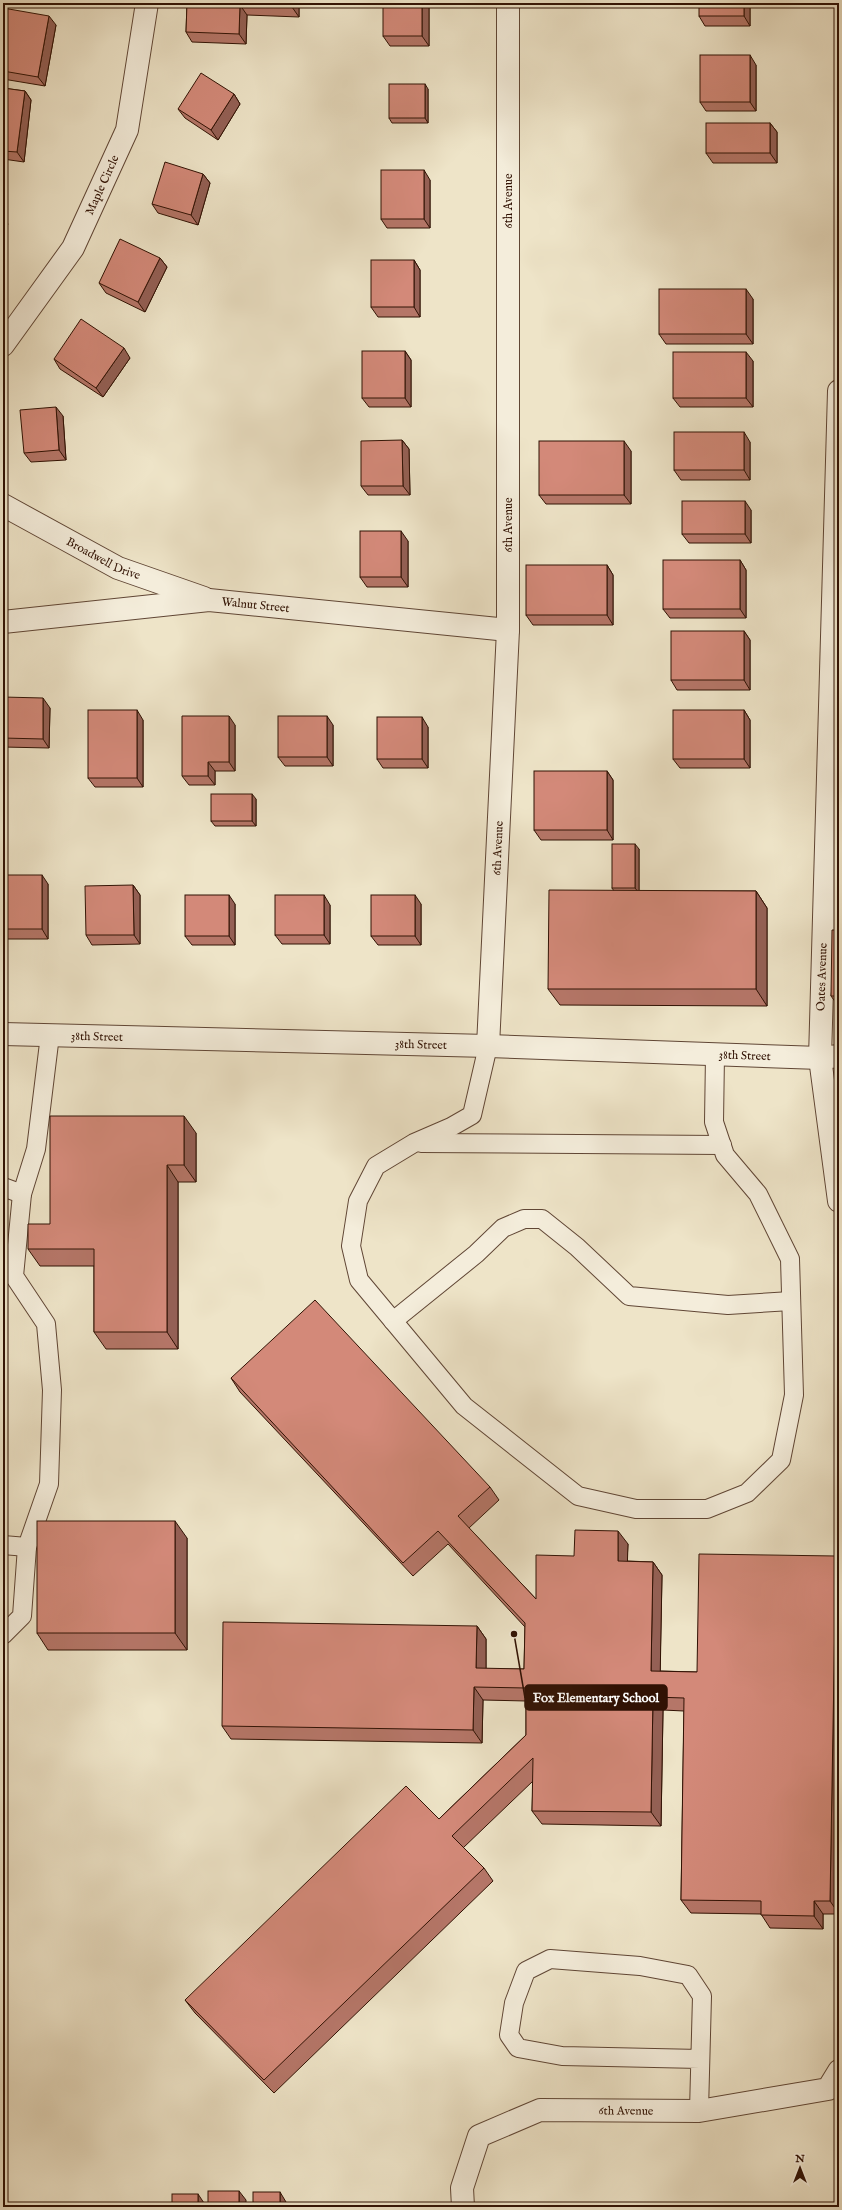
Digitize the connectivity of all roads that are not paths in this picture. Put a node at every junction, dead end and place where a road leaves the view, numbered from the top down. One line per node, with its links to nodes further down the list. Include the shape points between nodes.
1 (147, 3): 3 (street, Maple Circle, via 126,130 73,248)
2 (508, 3): 9 (street, 6th Avenue)
3 (3, 344)
4 (839, 391): 6 (street, Oates Avenue)
5 (3, 505): 7 (street, Broadwell Drive, via 118,568)
6 (838, 511): 14 (street, Oates Avenue)
7 (209, 600): 8 (street, Walnut Street); 9 (street, Walnut Street)
8 (3, 622)
9 (508, 630): 12 (street, 6th Avenue)
10 (3, 1034): 11 (street, 38th Street)
11 (50, 1035): 12 (street, 38th Street); 18 (lane, via 36,1149)
12 (488, 1046): 13 (street, 38th Street); 15 (lane, via 472,1115 450,1128)
13 (715, 1055): 14 (street, 38th Street); 16 (lane, via 714,1122)
14 (829, 1057): 19 (street)
15 (414, 1143): 16 (lane); 21 (lane, via 376,1166 358,1201 351,1246 359,1280)
16 (722, 1145): 20 (lane, via 725,1155 758,1194 790,1259)
17 (3, 1187): 18 (lane)
18 (22, 1194): 23 (lane, via 14,1276 46,1324 52,1390 49,1484)
19 (839, 1201)
20 (791, 1301): 21 (lane, via 728,1305 629,1296 577,1247 542,1219 524,1219 503,1228 476,1254); 21 (lane, via 794,1395 781,1460 747,1494 707,1509 636,1509 578,1496 464,1406)
21 (393, 1321)
22 (3, 1545): 23 (lane)
23 (27, 1547): 24 (lane, via 22,1616)
24 (3, 1634)
25 (700, 2058): 25 (lane, via 702,1996 688,1975 640,1966 550,1959 526,1971 514,2003 509,2035 518,2048 562,2056); 27 (lane)
26 (839, 2071): 27 (street, 6th Avenue, via 828,2089)
27 (699, 2111): 28 (street, 6th Avenue, via 540,2110 479,2136 462,2188)
28 (463, 2207)

